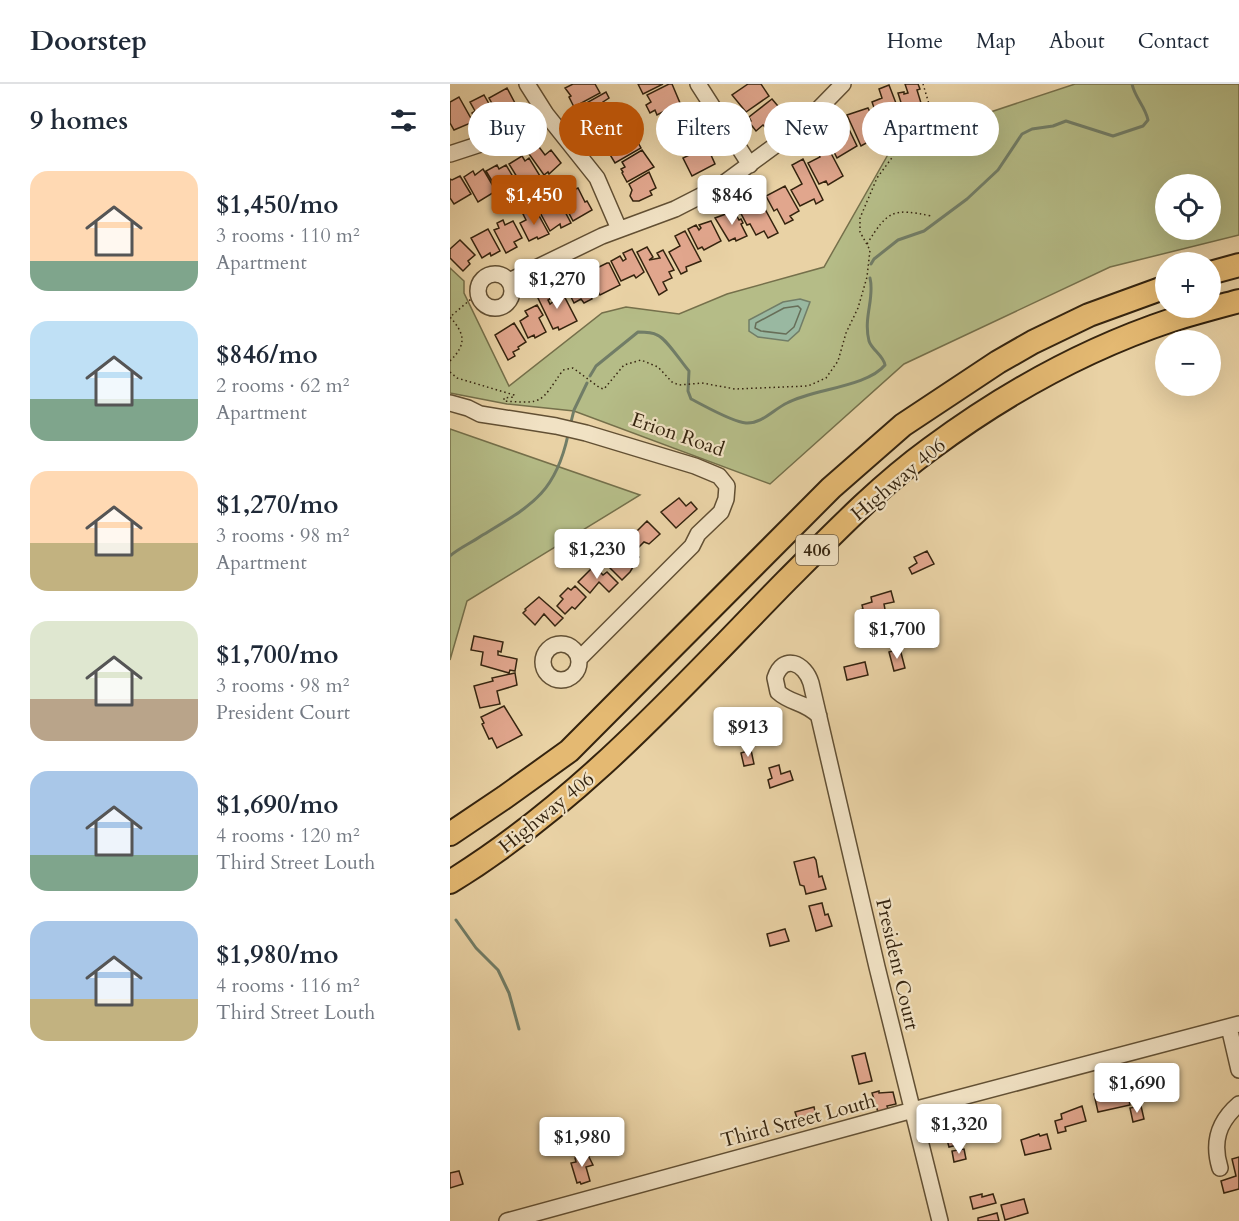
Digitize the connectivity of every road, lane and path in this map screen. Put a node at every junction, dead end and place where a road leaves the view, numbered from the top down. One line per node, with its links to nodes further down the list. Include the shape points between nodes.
1 (527, 84): 5 (street)
2 (698, 84): 9 (street)
3 (843, 84): 9 (street, via 803,125)
4 (923, 84): 12 (path, via 935,124 908,136 877,178 860,218 860,232)
5 (538, 102)
6 (547, 115): 11 (street, via 597,178)
7 (468, 148): 8 (street)
8 (450, 154)
9 (750, 165): 11 (street, via 675,209)
10 (931, 216): 12 (path, via 904,210 889,215)
11 (619, 229): 15 (street)
12 (867, 244): 20 (path, via 867,277 838,361 826,378 808,386 735,389 702,383 679,385 658,367 641,360 624,365 604,389 573,368 563,370 544,397 533,403 504,401 514,395 457,378)
13 (1239, 265): 14 (highway)
14 (1221, 270)
15 (509, 281): 17 (street, via 500,275 489,275 480,282); 17 (street, via 511,297 498,308 487,307)
16 (1155, 291): 24 (highway, Highway 406 / 406, via 1089,315 1033,342 903,425 831,488 569,751)
17 (478, 293): 19 (path, via 450,317 460,328 463,341)
18 (1239, 300): 25 (highway, Highway 406 / 406, via 1171,320 1054,370 930,449 837,530 606,763 524,833)
19 (450, 361)
20 (450, 372)
21 (450, 403): 22 (street, Erion Road, via 480,414 558,422 717,465 734,485 733,507 727,517 703,542 692,546)
22 (579, 659)
23 (819, 716): 29 (street, President Court)
24 (450, 834)
25 (450, 882)
26 (1234, 1026): 27 (street); 29 (street, Third Street Louth)
27 (1239, 1070)
28 (1239, 1104): 30 (street, via 1228,1113 1218,1134 1215,1151)
29 (913, 1110): 31 (street, Third Street Louth); 32 (street, President Court)
30 (1220, 1168)
31 (507, 1221)
32 (940, 1221)

